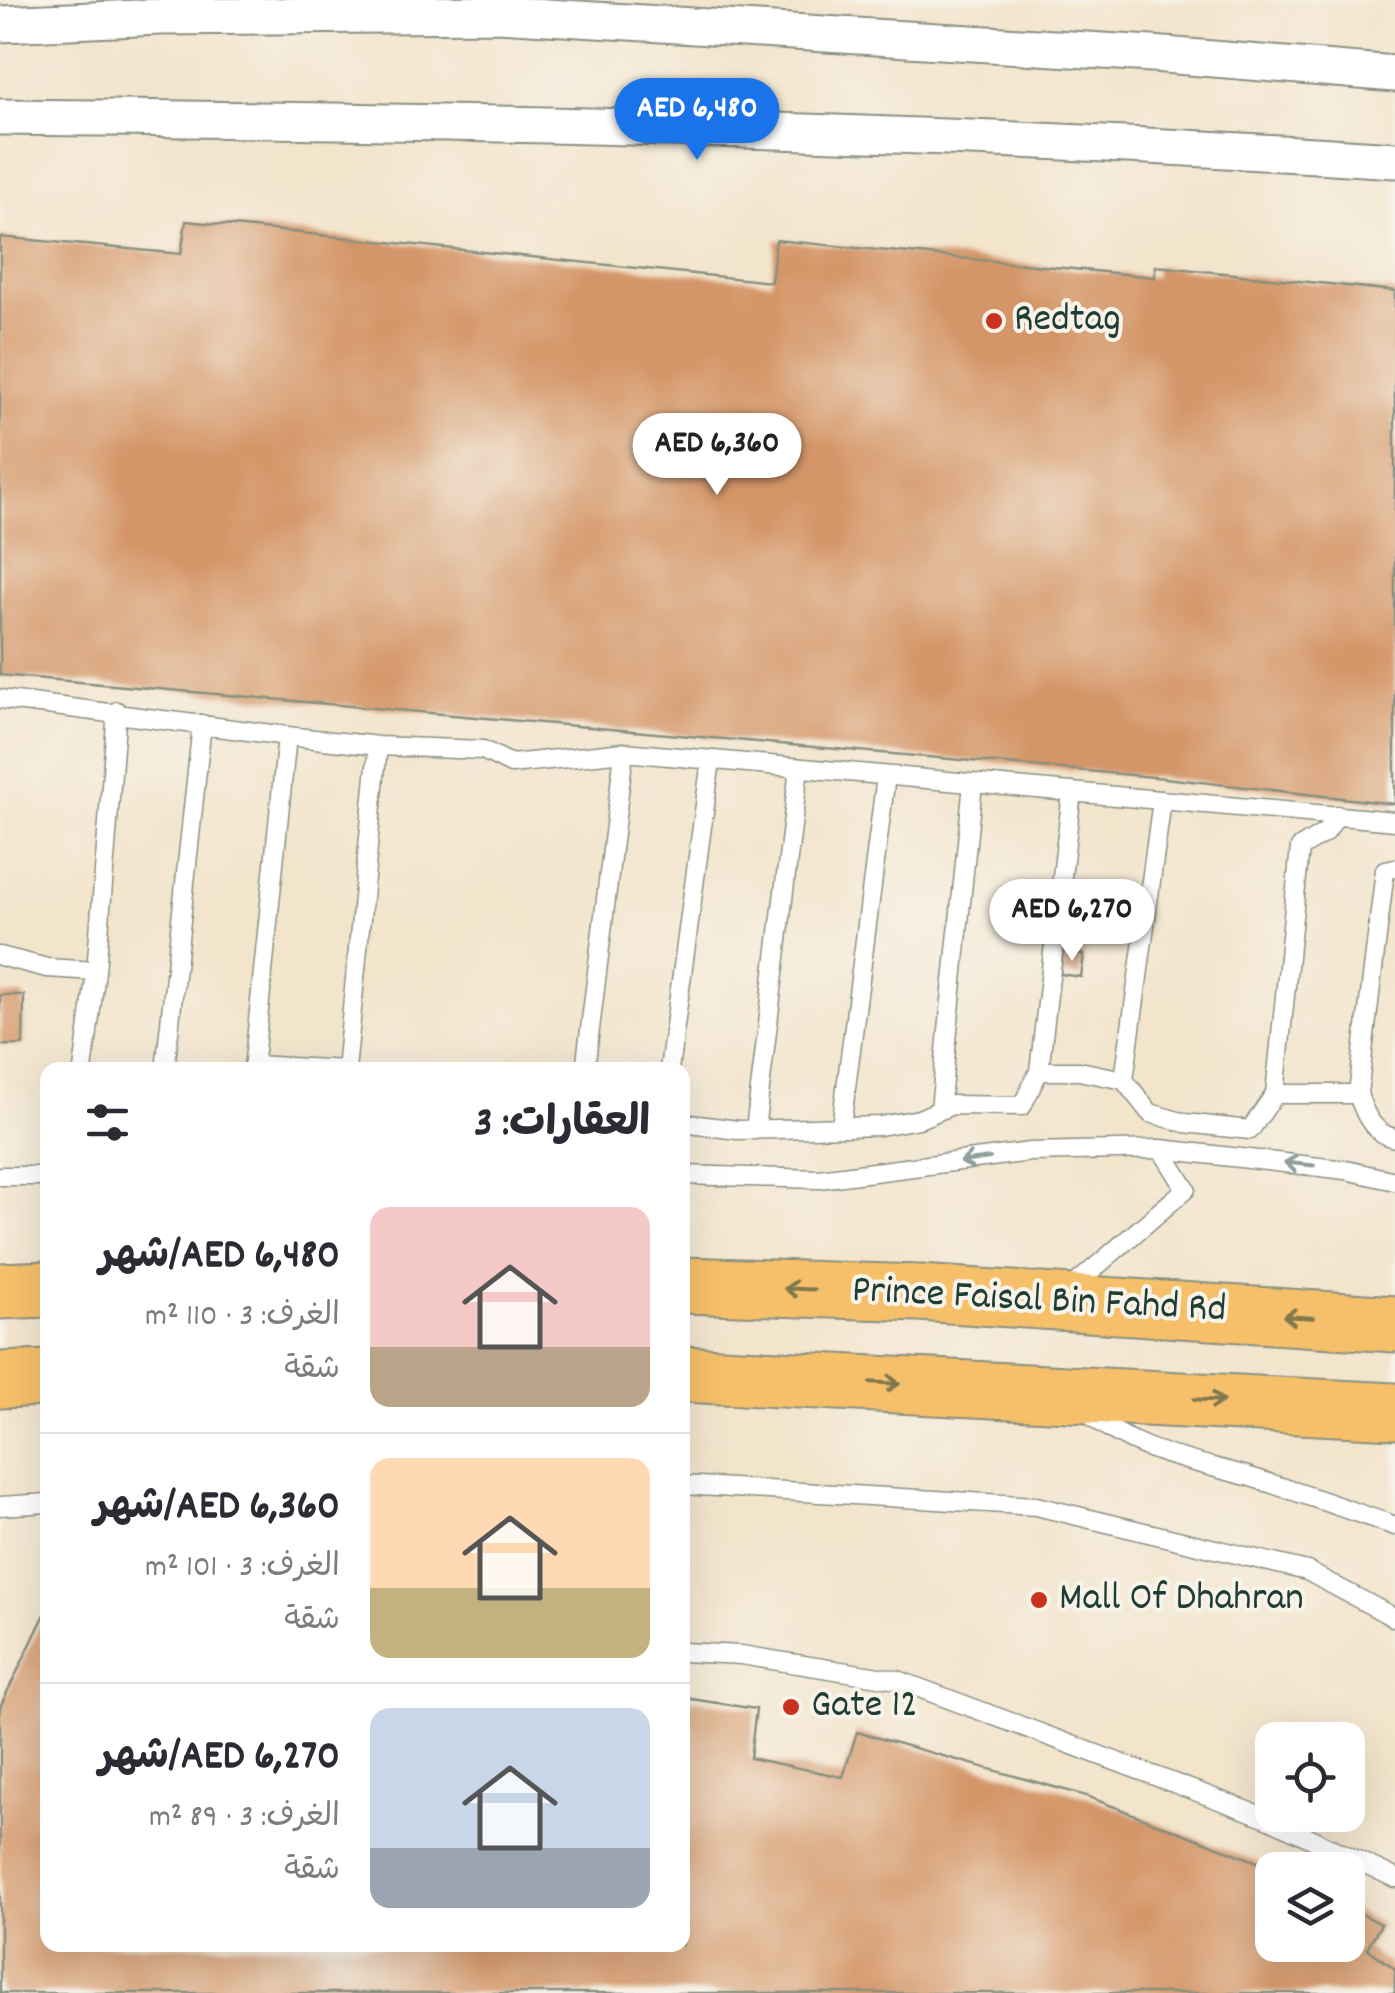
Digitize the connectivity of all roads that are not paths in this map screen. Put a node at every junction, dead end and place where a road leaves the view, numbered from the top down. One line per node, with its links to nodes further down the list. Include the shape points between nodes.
1 (498, 7): 2 (street); 3 (street)
2 (0, 24)
3 (1395, 74)
4 (0, 117): 5 (street, via 1142,144)
5 (1395, 160)
6 (0, 699): 7 (lane)
7 (117, 711): 8 (lane); 22 (lane)
8 (202, 724): 9 (lane); 24 (lane)
9 (288, 736): 10 (lane); 25 (lane)
10 (378, 746): 11 (lane, via 483,750 511,764); 26 (lane)
11 (624, 752): 12 (lane); 27 (lane)
12 (711, 760): 13 (lane); 28 (lane)
13 (799, 768): 14 (lane); 36 (lane)
14 (886, 776): 15 (lane); 35 (lane)
15 (973, 783): 16 (lane); 33 (lane)
16 (1072, 792): 17 (lane); 29 (lane)
17 (1162, 800): 18 (lane); 30 (lane)
18 (1337, 815): 19 (lane); 31 (lane, via 1326,832 1300,848)
19 (1395, 820)
20 (1395, 868): 32 (lane, via 1386,870)
21 (0, 956): 22 (lane)
22 (96, 971): 23 (lane)
23 (84, 1062)
24 (165, 1062)
25 (254, 1062)
26 (347, 1062)
27 (586, 1062)
28 (669, 1062)
29 (1039, 1071): 30 (lane); 33 (lane, via 1022,1106 976,1102)
30 (1124, 1080): 31 (lane, via 1150,1113 1250,1130)
31 (1276, 1094): 32 (lane)
32 (1358, 1094): 37 (lane, via 1364,1116)
33 (940, 1110): 35 (lane, via 880,1126)
34 (690, 1124): 36 (lane)
35 (841, 1126): 36 (lane)
36 (755, 1130)
37 (1395, 1138)
38 (1161, 1149): 39 (lane, one-way to 39, via 1030,1152 818,1178); 42 (lane, one-way to 38); 46 (lane, via 1186,1188)
39 (690, 1175)
40 (0, 1176): 41 (lane)
41 (40, 1176)
42 (1395, 1181)
43 (690, 1285): 46 (main road, Prince Faisal Bin Fahd Rd, one-way to 43)
44 (40, 1289): 45 (main road)
45 (0, 1290)
46 (1053, 1303): 47 (main road, Prince Faisal Bin Fahd Rd, one-way to 46)
47 (1395, 1324)
48 (690, 1374): 51 (main road, one-way to 51)
49 (40, 1378): 50 (main road)
50 (0, 1380)
51 (1063, 1392): 52 (main road, one-way to 52); 56 (lane, via 1112,1434)
52 (1395, 1411)
53 (690, 1485): 57 (lane, via 1036,1506 1307,1571)
54 (40, 1504): 55 (lane)
55 (0, 1506)
56 (1395, 1526)
57 (1395, 1618)
58 (690, 1652): 59 (lane, via 898,1680 1270,1819)
59 (1395, 1878)

